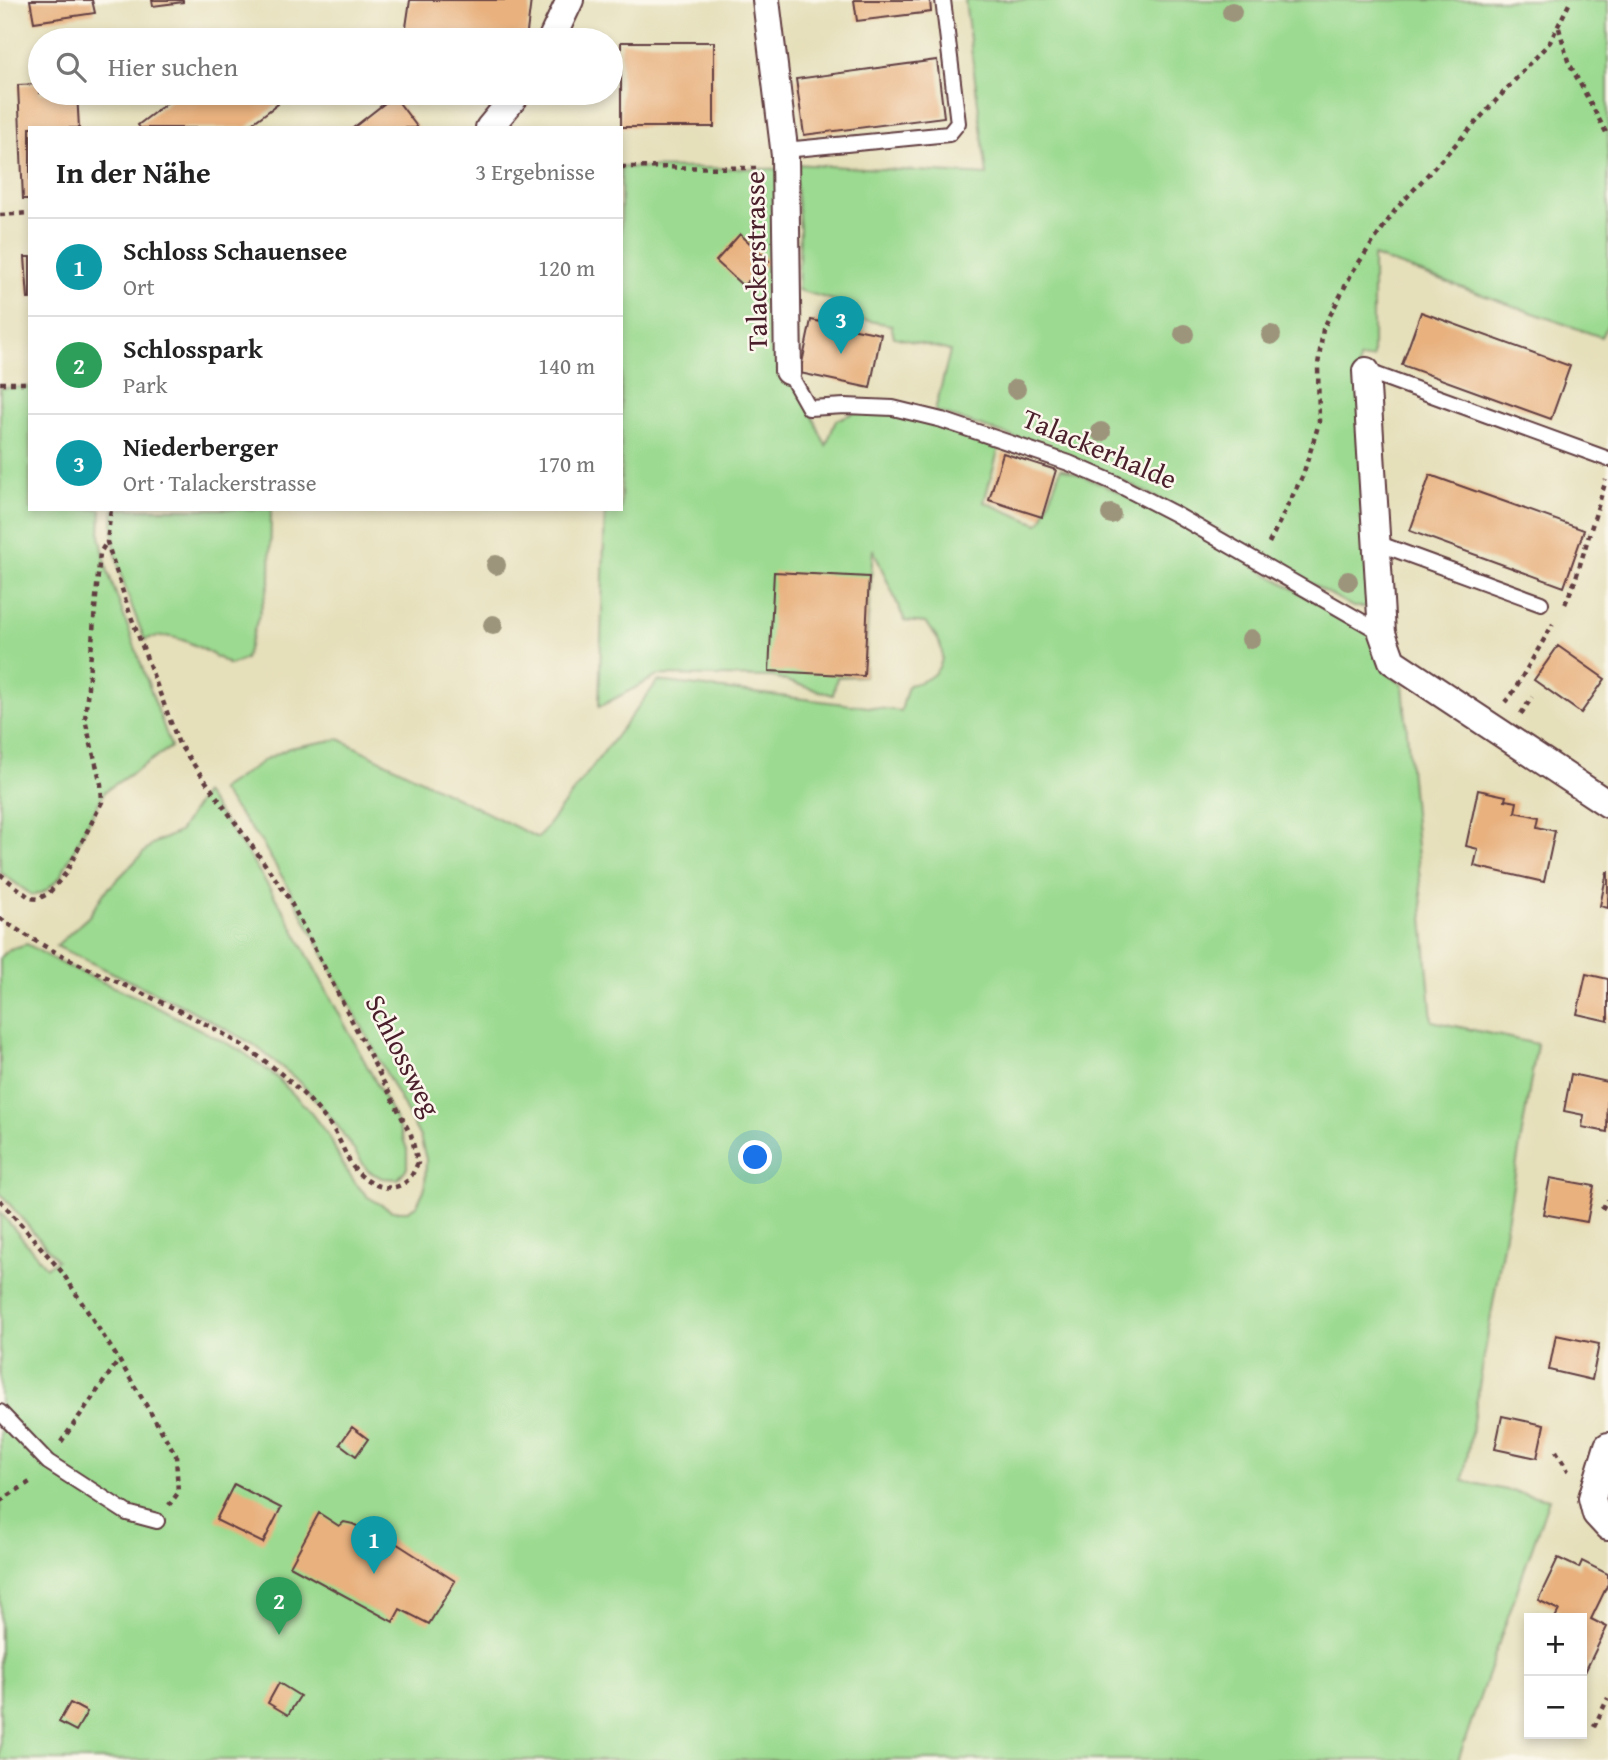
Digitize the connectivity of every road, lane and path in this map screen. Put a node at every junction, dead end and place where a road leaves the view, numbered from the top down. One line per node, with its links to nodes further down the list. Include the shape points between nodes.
1 (570, 0): 6 (street)
2 (766, 0): 10 (street, Talackerstrasse)
3 (943, 0): 10 (lane, Talackerstrasse, via 958,123 949,134)
4 (1571, 0): 5 (path)
5 (1559, 27): 9 (path, via 1568,61); 22 (path, via 1396,209 1353,271 1323,329 1319,423 1303,475)
6 (557, 28)
7 (508, 105): 8 (street)
8 (491, 126)
9 (1608, 136)
10 (785, 160): 11 (path); 14 (street, Talackerstrasse)
11 (623, 167)
12 (28, 213): 13 (path)
13 (0, 215)
14 (788, 371): 22 (lane, Talackerhalde, via 809,408 893,408 942,419 1115,483)
15 (1366, 371): 18 (lane); 21 (street)
16 (0, 383): 17 (path)
17 (28, 383)
18 (1608, 460)
19 (111, 511): 20 (path, Schlossweg)
20 (107, 542): 26 (path, via 100,553 85,720 103,803 66,873 49,893 30,898); 27 (path, Schlossweg, via 179,744 287,895 411,1135 418,1163 409,1180 395,1188 372,1185 353,1167 332,1129 299,1090 250,1048 97,974)
21 (1377, 543): 23 (lane); 24 (street)
22 (1260, 562): 24 (lane, Talackerhalde)
23 (1541, 603)
24 (1382, 633): 25 (street, via 1392,660)
25 (1608, 804)
26 (0, 874)
27 (0, 918)
28 (0, 1200): 31 (path, via 62,1272)
29 (1608, 1200): 30 (path)
30 (1602, 1209)
31 (119, 1360): 34 (path); 36 (path, via 176,1455 178,1493)
32 (0, 1412): 34 (lane)
33 (1608, 1446): 37 (street, via 1592,1498 1596,1514)
34 (48, 1462): 35 (path, via 33,1481); 36 (lane, via 127,1513)
35 (0, 1501)
36 (157, 1521)
37 (1608, 1527)
38 (1608, 1698): 39 (path)
39 (1594, 1727)

